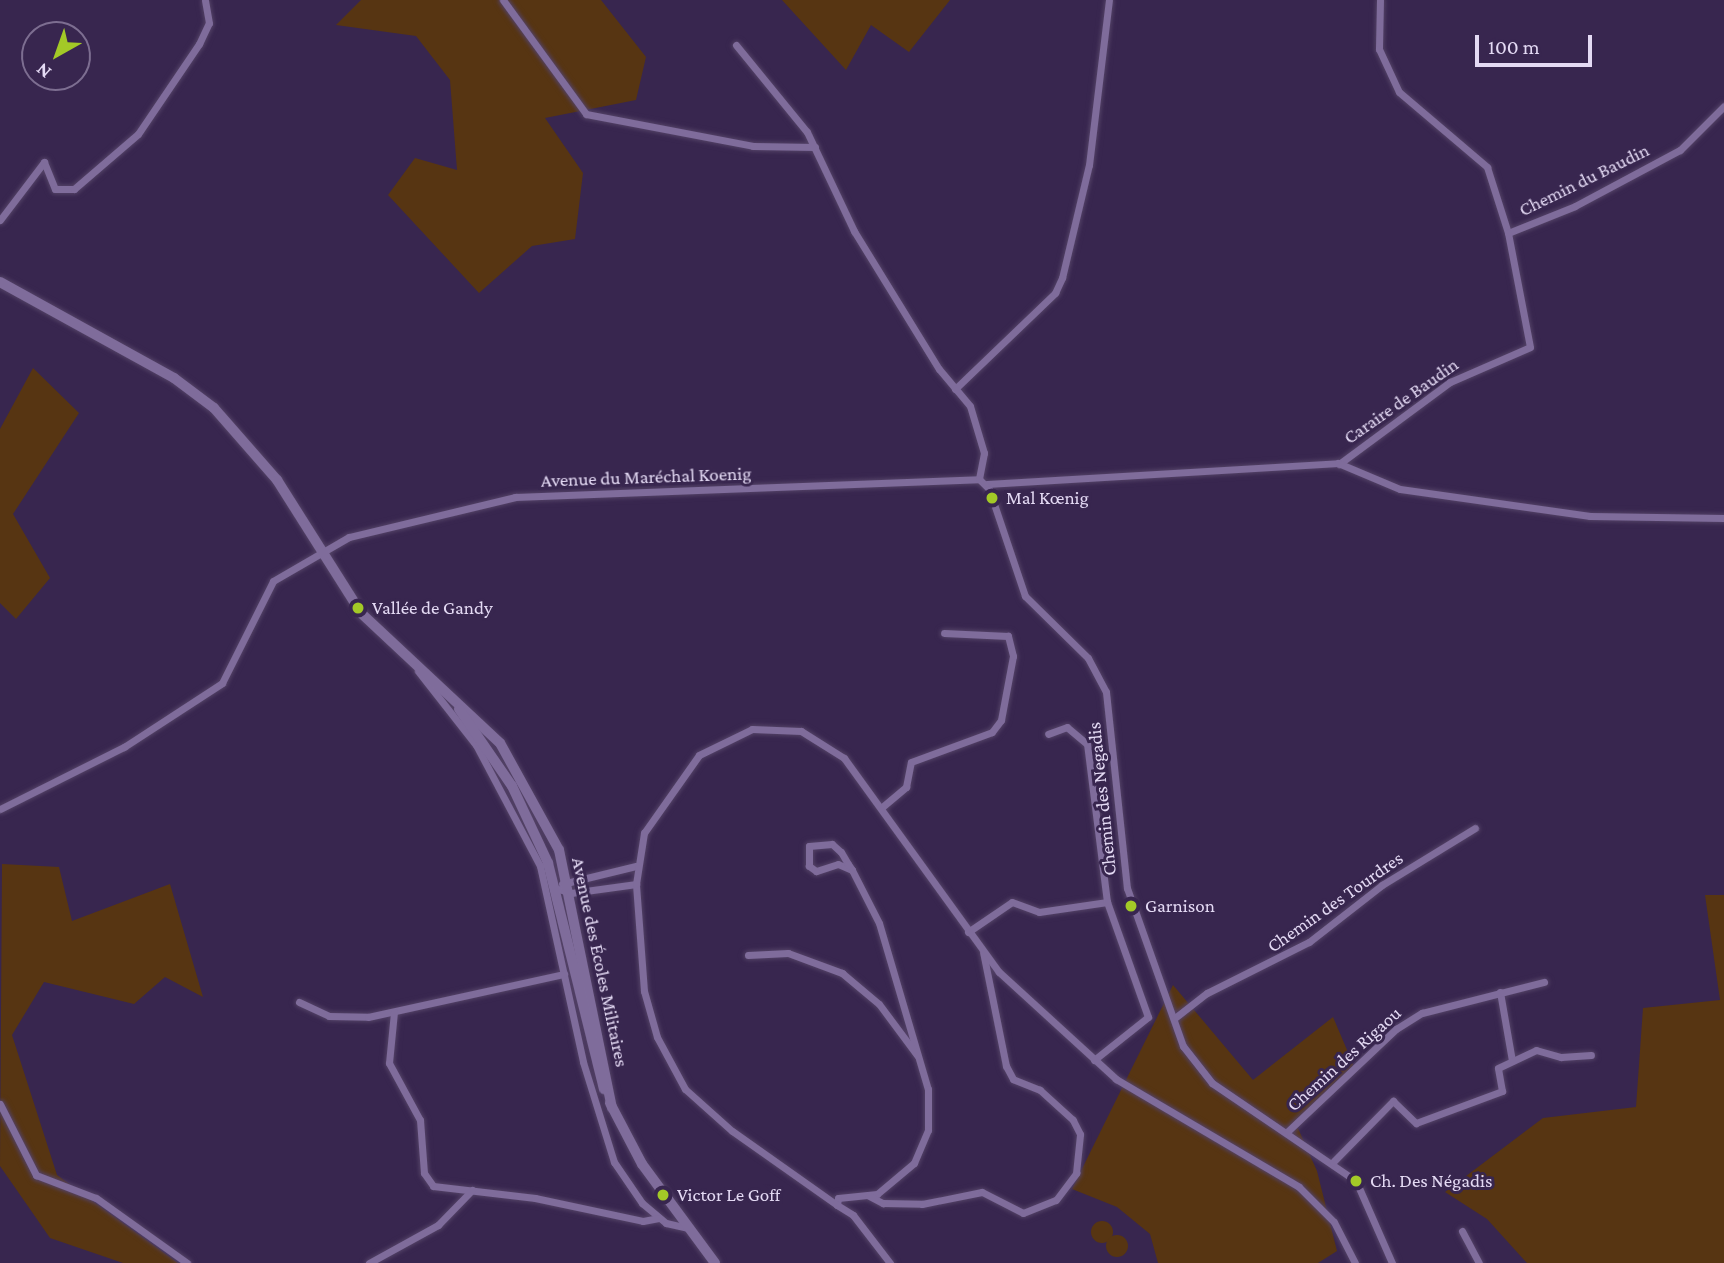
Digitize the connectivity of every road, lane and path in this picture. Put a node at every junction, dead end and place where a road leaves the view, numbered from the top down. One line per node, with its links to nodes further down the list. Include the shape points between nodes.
1 (205, 0): 8 (street, via 209,23 200,44 138,135 74,189 55,189 44,162)
2 (503, 0): 7 (street, via 586,114 753,146)
3 (1109, 0): 11 (street, via 1089,165 1062,278 1055,293)
4 (1380, 0): 9 (street, Chemin du Baudin, via 1379,50 1399,92 1488,167)
5 (736, 46): 7 (street)
6 (1724, 106): 9 (street, Chemin du Baudin, via 1680,150 1575,206)
7 (815, 147): 11 (street, via 854,231)
8 (0, 220)
9 (1508, 233): 12 (street, Caraire de Baudin, via 1530,347 1450,382)
10 (0, 282): 15 (street, Avenue des Écoles Militaires, via 174,378 214,408 253,447)
11 (955, 389): 13 (street, via 970,406 981,442)
12 (1339, 464): 13 (street, Avenue du Maréchal Koenig); 14 (street, via 1400,489 1590,516)
13 (983, 481): 15 (street, Avenue du Maréchal Koenig, via 515,497 401,521); 38 (street, Chemin des Negadis, via 1026,596 1088,657 1106,692 1127,888 1147,959)
14 (1724, 518)
15 (321, 549): 17 (street, Avenue des Écoles Militaires, via 361,613); 21 (street, Avenue du Maréchal Koenig, via 263,593 222,683 124,747)
16 (944, 633): 20 (street, via 1009,636 1013,656 1001,720 992,732 911,762 906,787)
17 (412, 662): 18 (street, Avenue des Écoles Militaires); 33 (street, via 476,745 517,818 540,866)
18 (447, 693): 25 (street, Avenue des Écoles Militaires, via 500,743 521,775); 27 (street, Avenue des Écoles Militaires, via 512,786)
19 (1048, 734): 29 (street, via 1067,727 1087,744)
20 (881, 808): 23 (street, via 822,741 774,726 752,729 699,755 644,833); 30 (street)
21 (0, 809)
22 (1475, 828): 38 (street, Chemin des Tourdres, via 1382,885 1309,942 1207,993)
23 (636, 866): 25 (street); 26 (street)
24 (852, 870): 24 (street, via 832,844 809,846 809,866 816,871 838,864); 42 (street, via 898,973)
25 (568, 881): 27 (street); 28 (street, Avenue des Écoles Militaires)
26 (636, 884): 28 (street); 49 (street, via 644,991 678,1077 732,1131)
27 (555, 888): 28 (street); 44 (street, Avenue des Écoles Militaires, via 588,1045)
28 (571, 893): 44 (street, Avenue des Écoles Militaires)
29 (1107, 902): 30 (street, via 1040,912 1012,902); 40 (street, via 1148,1017)
30 (968, 932): 31 (street)
31 (983, 951): 40 (street); 48 (street, via 1006,1066 1013,1080 1040,1090 1073,1120 1080,1134 1076,1172 1056,1200 1023,1213 982,1192 922,1204 883,1203)
32 (747, 955): 42 (street, via 788,953 842,973 895,1021)
33 (564, 974): 37 (street); 50 (street, via 614,1162)
34 (1544, 982): 35 (street, Chemin des Rigaou)
35 (1500, 992): 41 (street); 45 (street, Chemin des Rigaou, via 1436,1006 1396,1029)
36 (299, 1002): 37 (street, via 329,1016)
37 (394, 1012): 47 (street, via 389,1063 420,1120 424,1173 433,1186)
38 (1176, 1017): 45 (street, Chemin des Negadis, via 1183,1046 1200,1072)
39 (1591, 1055): 41 (street, via 1561,1057 1536,1050)
40 (1094, 1060): 57 (street, via 1192,1127 1299,1187 1334,1222)
41 (1512, 1061): 46 (street, via 1498,1068 1502,1091 1416,1124 1393,1101)
42 (922, 1065): 48 (street, via 930,1114 920,1153 898,1180)
43 (0, 1104): 53 (street, via 36,1175 96,1198)
44 (612, 1108): 51 (street, Avenue des Écoles Militaires)
45 (1287, 1131): 46 (street, Chemin des Negadis)
46 (1333, 1162): 58 (street, Chemin des Negadis, via 1364,1191)
47 (472, 1190): 50 (street, via 643,1221); 54 (street, via 438,1225)
48 (869, 1196): 49 (street, via 838,1198)
49 (837, 1205): 56 (street, via 853,1215)
50 (659, 1218): 51 (street)
51 (687, 1228): 55 (street, Avenue des Écoles Militaires)
52 (1462, 1231): 59 (street)
53 (187, 1263)
54 (369, 1263)
55 (715, 1263)
56 (890, 1263)
57 (1355, 1263)
58 (1392, 1263)
59 (1479, 1263)

